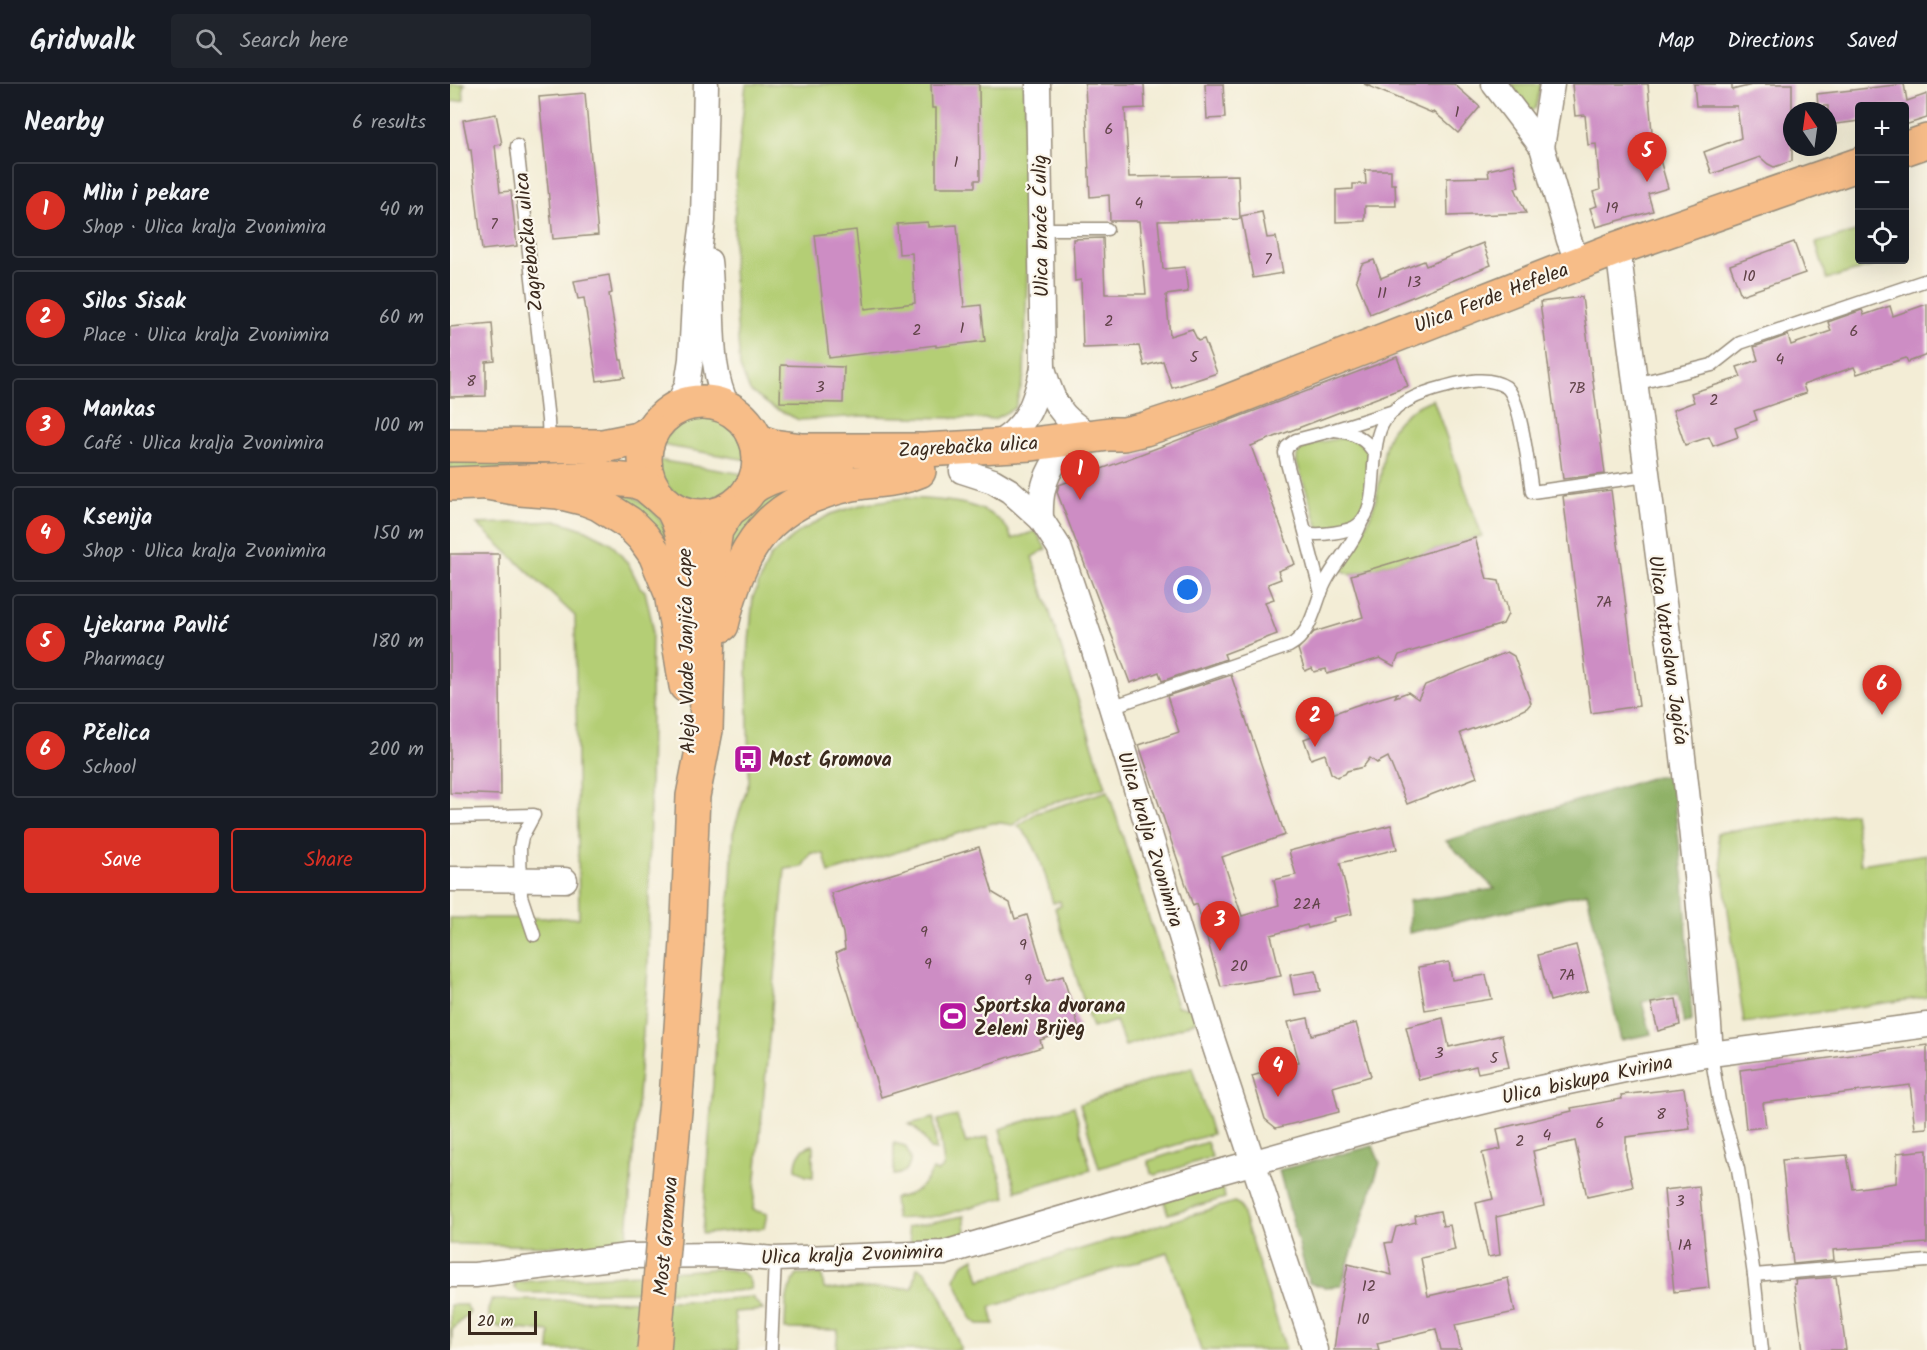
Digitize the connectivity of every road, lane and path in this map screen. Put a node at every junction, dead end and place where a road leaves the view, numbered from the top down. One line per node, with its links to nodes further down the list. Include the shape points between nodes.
1 (706, 84): 10 (street)
2 (1038, 84): 11 (street, Ulica braće Čulig)
3 (1494, 84): 7 (street)
4 (1552, 84): 7 (street)
5 (1927, 141): 8 (main road)
6 (517, 146): 27 (lane, Zagrebačka ulica)
7 (1542, 147): 14 (street)
8 (1909, 148)
9 (1855, 166): 13 (main road, Ulica Ferde Hefelea)
10 (703, 221): 18 (street, via 691,359 687,385); 19 (street, via 710,264 715,360)
11 (1041, 229): 12 (lane); 16 (street, Ulica braće Čulig)
12 (1107, 229)
13 (1618, 248): 14 (main road, Ulica Ferde Hefelea); 17 (street, Ulica Vatroslava Jagića)
14 (1578, 263): 23 (main road, Ulica Ferde Hefelea, via 1221,404)
15 (1927, 280): 17 (lane, via 1740,343 1712,364)
16 (1042, 368): 25 (street, Ulica braće Čulig, via 1064,416); 28 (street, Ulica braće Čulig, via 1033,405 1024,420 1008,437)
17 (1635, 384): 33 (street, Ulica Vatroslava Jagića)
18 (676, 409): 19 (main road, via 703,402); 22 (main road)
19 (729, 409): 24 (main road)
20 (1394, 411): 21 (lane); 29 (lane, via 1385,420); 33 (lane, via 1436,389 1470,381 1499,383 1514,397 1532,492)
21 (1335, 430): 29 (lane, via 1359,436); 40 (lane, via 1296,440 1285,453)
22 (652, 431): 27 (main road, via 638,440 603,446); 37 (main road, via 645,464 649,481)
23 (1124, 434): 25 (main road, Zagrebačka ulica); 30 (main road, Zagrebačka ulica)
24 (754, 436): 28 (main road, Zagrebačka ulica, via 773,446 802,450); 36 (main road, via 758,472)
25 (1091, 436): 28 (main road, Zagrebačka ulica)
26 (450, 446): 27 (main road)
27 (549, 446)
28 (990, 447)
29 (1375, 455): 39 (lane, via 1372,497)
30 (1056, 460): 32 (main road, Zagrebačka ulica); 38 (street, via 1043,485)
31 (919, 471): 32 (main road, Zagrebačka ulica); 36 (main road, Zagrebačka ulica, via 790,472 764,479); 42 (main road, via 903,478 855,484 805,498 770,523 748,549 739,567 719,636)
32 (962, 471): 38 (street, Ulica kralja Zvonimira, via 1010,491)
33 (1647, 476): 51 (street, Ulica Vatroslava Jagića, via 1687,777)
34 (487, 483): 35 (main road); 37 (main road, via 603,478 634,481); 42 (main road, via 586,499 629,523 655,554)
35 (450, 484)
36 (739, 500): 37 (main road, via 715,515 700,516 685,514); 42 (main road, Aleja Vlade Janjića Cape, via 716,530)
37 (665, 502): 42 (main road, Aleja Vlade Janjića Cape, via 681,525 688,562)
38 (1041, 519): 43 (street, Ulica kralja Zvonimira, via 1059,546)
39 (1361, 523): 40 (lane, via 1347,530 1314,535); 41 (lane)
40 (1304, 527): 41 (lane)
41 (1321, 594): 43 (lane, via 1306,632 1297,642)
42 (696, 676): 49 (main road, Aleja Vlade Janjića Cape, via 686,752 693,795)
43 (1111, 707): 52 (street, Ulica kralja Zvonimira)
44 (450, 817): 46 (lane, via 534,815 522,837)
45 (450, 879): 46 (street)
46 (520, 880): 47 (street); 48 (lane)
47 (565, 880)
48 (534, 934)
49 (687, 942): 57 (main road, Most Gromova, bridge)
50 (1927, 1025): 51 (street, Ulica biskupa Kvirina)
51 (1711, 1054): 52 (street, Ulica biskupa Kvirina, via 1540,1088); 56 (lane, via 1738,1169)
52 (1254, 1162): 53 (street, Ulica kralja Zvonimira, via 944,1253); 59 (street, Ulica kralja Zvonimira)
53 (775, 1259): 55 (street, Ulica kralja Zvonimira, via 628,1257); 58 (lane)
54 (1927, 1261): 56 (lane)
55 (450, 1275)
56 (1754, 1275): 60 (lane)
57 (654, 1350)
58 (771, 1350)
59 (1316, 1350)
60 (1762, 1350)

